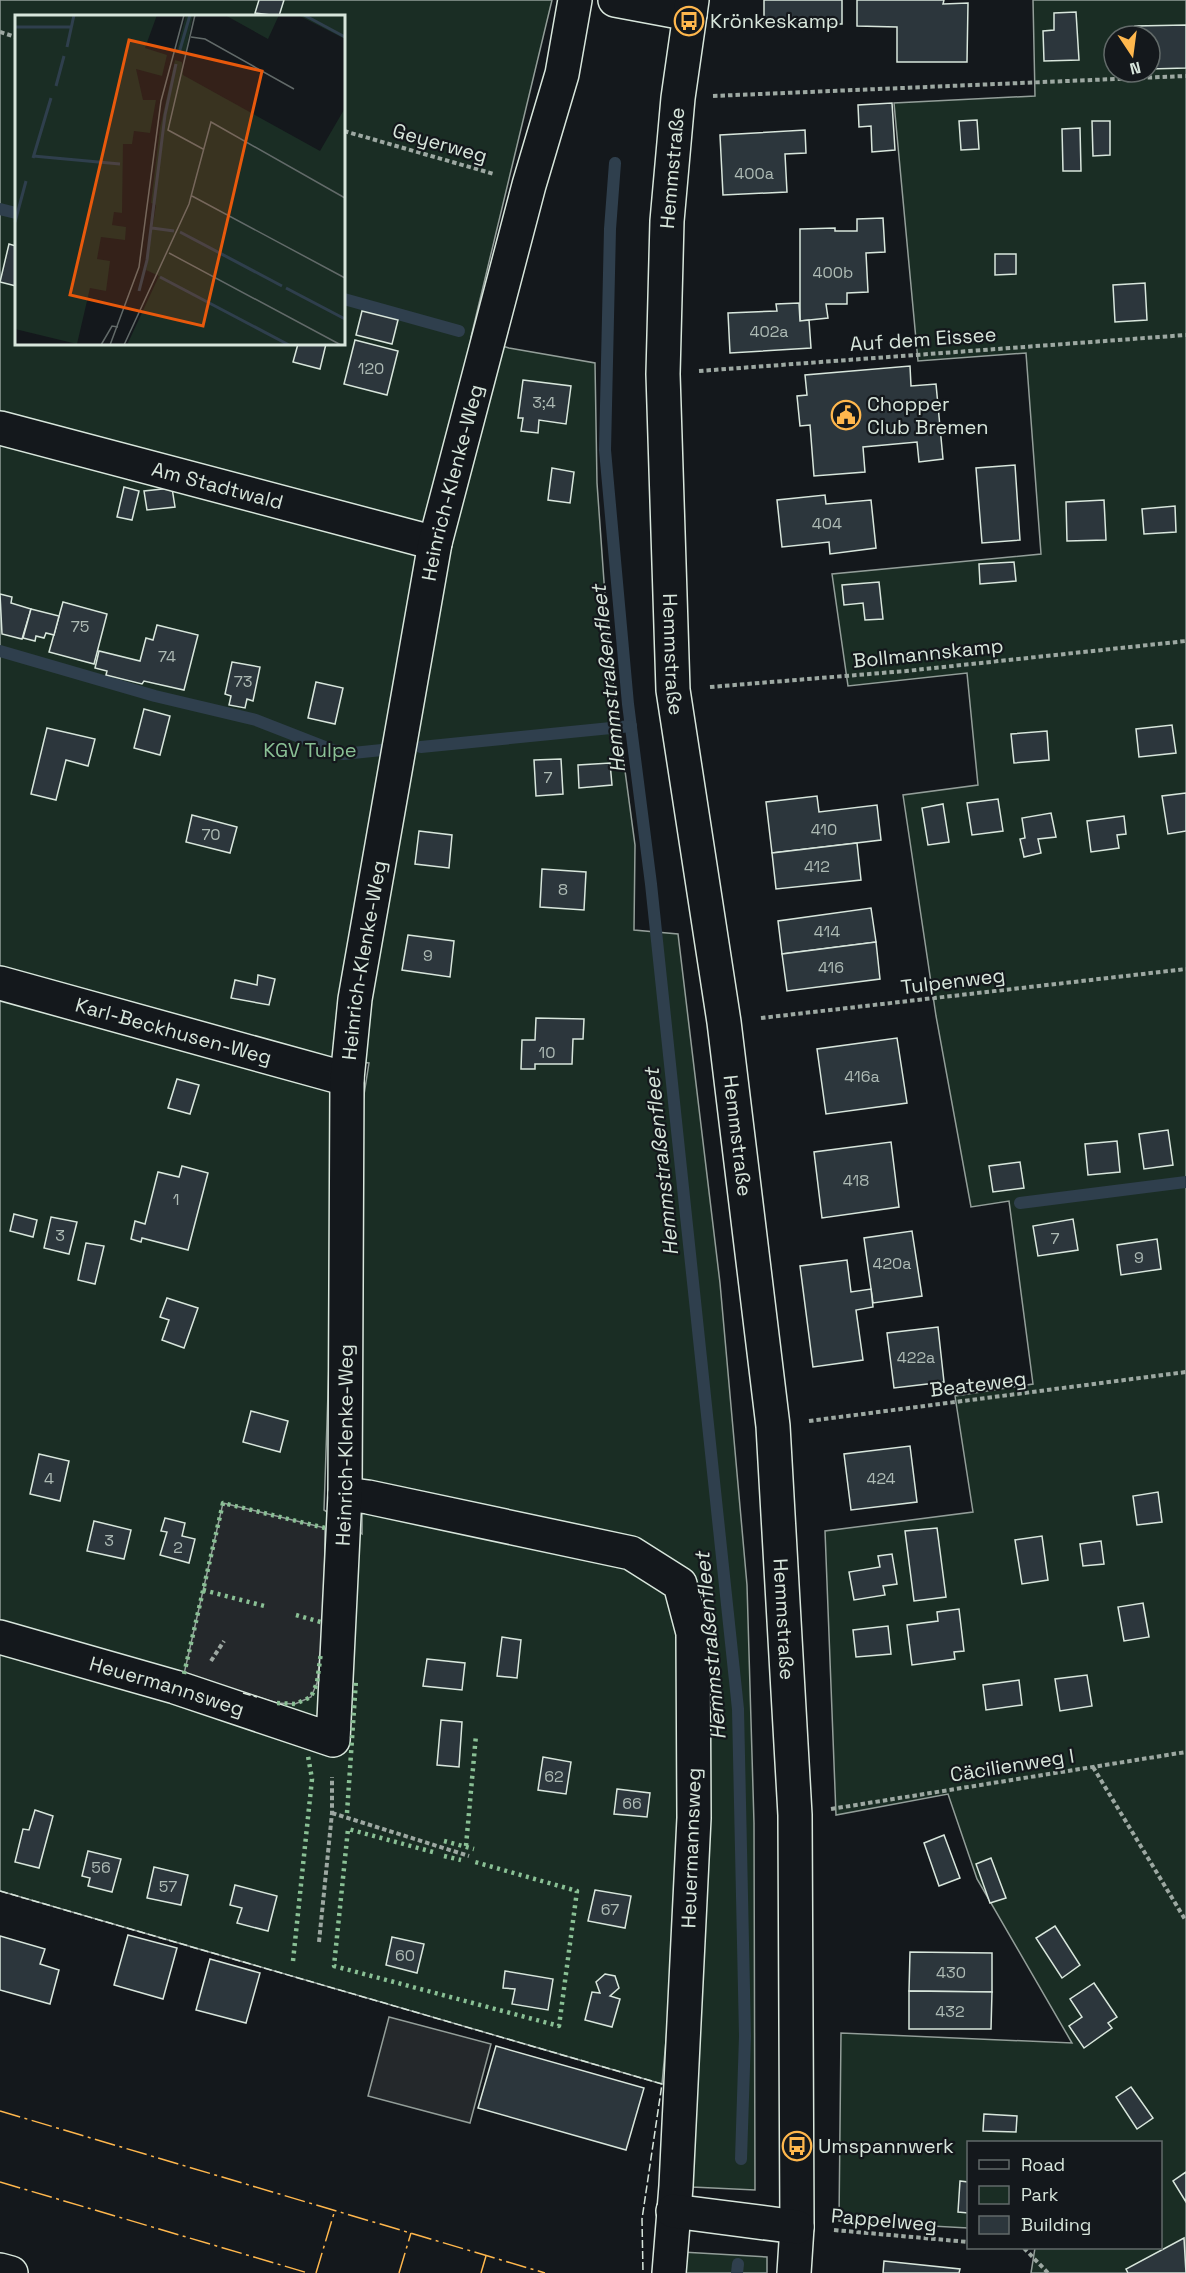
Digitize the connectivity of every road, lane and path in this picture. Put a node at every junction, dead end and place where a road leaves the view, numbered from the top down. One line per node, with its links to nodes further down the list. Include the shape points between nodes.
1 (575, 0): 9 (street, Heinrich-Klenke-Weg, via 562,74)
2 (615, 0): 3 (street)
3 (691, 7): 7 (street, Hemmstraße)
4 (0, 32): 5 (path)
5 (15, 37)
6 (1186, 76): 7 (path)
7 (678, 98): 11 (street, Hemmstraße, via 667,221)
8 (345, 131): 9 (path, Geyerweg)
9 (529, 184): 13 (street, Heinrich-Klenke-Weg)
10 (1186, 335): 11 (path, Auf dem Eissee)
11 (663, 374): 15 (street, Hemmstraße)
12 (0, 428): 13 (street, Am Stadtwald)
13 (435, 543): 19 (street, Heinrich-Klenke-Weg, via 355,999)
14 (1186, 641): 15 (path, Bollmannskamp, via 906,671)
15 (673, 690): 18 (street, Hemmstraße)
16 (1186, 969): 18 (path, Tulpenweg)
17 (0, 983): 19 (street, Karl-Beckhusen-Weg)
18 (724, 1022): 21 (street, Hemmstraße)
19 (347, 1079): 22 (street, Heinrich-Klenke-Weg)
20 (1186, 1372): 21 (path, Beateweg)
21 (773, 1426): 28 (street, Hemmstraße)
22 (345, 1494): 24 (street, Heinrich-Klenke-Weg); 32 (street, Heuermannsweg, via 631,1553 680,1584 693,1633 694,1818)
23 (0, 1637): 24 (street, Heuermannsweg)
24 (333, 1740): 27 (path)
25 (1186, 1752): 26 (path)
26 (1092, 1767): 28 (path, Cäcilienweg I); 30 (path, Cäcilienweg I)
27 (332, 1813): 29 (path); 31 (path)
28 (795, 1815): 33 (street, Hemmstraße)
29 (469, 1856)
30 (1186, 1921)
31 (319, 1942)
32 (673, 2211): 33 (street); 38 (street, Heuermannsweg)
33 (797, 2227): 34 (path, Pappelweg); 39 (street, Hemmstraße)
34 (967, 2242)
35 (1026, 2249): 40 (path)
36 (0, 2270): 37 (street)
37 (11, 2273)
38 (669, 2273)
39 (794, 2273)
40 (1048, 2273)

